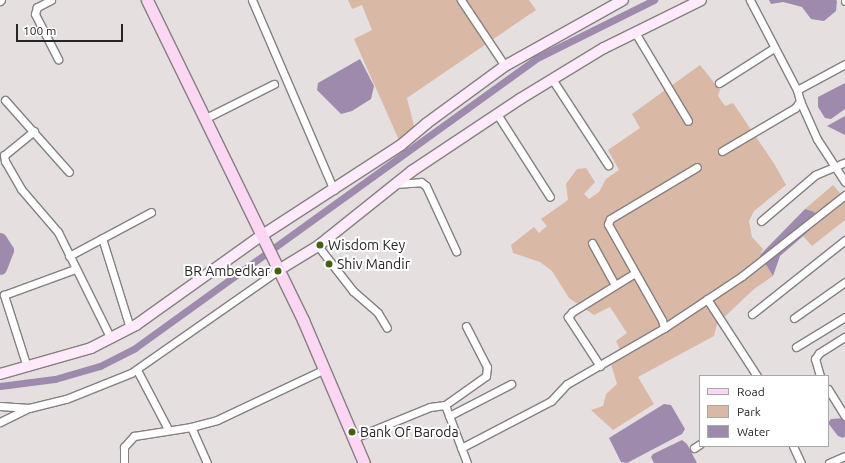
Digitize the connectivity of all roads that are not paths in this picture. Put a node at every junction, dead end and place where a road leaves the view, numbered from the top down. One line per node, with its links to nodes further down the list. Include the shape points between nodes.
1 (51, 0): 10 (street, via 38,7 35,14)
2 (146, 0): 20 (main road)
3 (252, 0): 32 (street)
4 (461, 0): 12 (street)
5 (623, 0): 12 (street)
6 (701, 0): 8 (street)
7 (750, 0): 9 (street)
8 (636, 34): 13 (street, via 604,48); 21 (street)
9 (774, 48): 14 (street); 16 (street)
10 (58, 59)
11 (845, 64): 16 (street)
12 (505, 66): 32 (street, via 427,122 401,145)
13 (552, 79): 19 (street); 26 (street)
14 (719, 83)
15 (274, 84): 20 (street)
16 (797, 90): 18 (street)
17 (5, 100): 22 (street)
18 (800, 102): 23 (street); 28 (street, via 817,140)
19 (497, 114): 31 (street); 34 (street)
20 (206, 118): 38 (main road)
21 (688, 121)
22 (34, 131): 24 (street); 29 (street)
23 (722, 151)
24 (2, 159): 43 (street, via 21,189 58,232)
25 (845, 162): 28 (street)
26 (608, 165)
27 (697, 167): 46 (street, via 609,221 608,226)
28 (834, 168): 30 (street); 36 (street, via 815,175)
29 (69, 172)
30 (845, 182)
31 (395, 184): 41 (street); 42 (street, via 421,182 426,186)
32 (334, 190): 38 (street)
33 (845, 195): 49 (street, via 742,276)
34 (550, 197)
35 (151, 212): 37 (street)
36 (761, 221)
37 (102, 238): 43 (street); 54 (street)
38 (263, 240): 45 (main road); 54 (street)
39 (845, 240): 50 (street)
40 (592, 243): 48 (street)
41 (318, 246): 45 (street); 55 (street, via 353,291 378,313)
42 (456, 251)
43 (69, 256): 44 (street)
44 (75, 269): 58 (street); 61 (street, via 4,295)
45 (277, 271): 62 (main road); 63 (street)
46 (636, 273): 48 (street); 56 (street)
47 (845, 282): 51 (street)
48 (615, 285): 60 (street, via 568,317)
49 (707, 299): 56 (street); 65 (street)
50 (752, 314)
51 (794, 318)
52 (845, 318): 59 (street)
53 (466, 326): 69 (street, via 488,372)
54 (130, 328): 58 (street)
55 (387, 328)
56 (664, 328): 60 (street)
57 (845, 337): 66 (street, via 819,353 815,359)
58 (111, 339): 61 (street, via 56,360)
59 (796, 347)
60 (600, 366): 79 (street, via 567,384 551,401)
61 (27, 367): 64 (street)
62 (325, 369): 75 (street, via 218,420); 77 (main road)
63 (137, 370): 71 (street, via 66,399); 76 (street)
64 (0, 374)
65 (756, 375)
66 (820, 375)
67 (511, 384): 72 (street)
68 (829, 391): 73 (street)
69 (445, 405): 72 (street); 77 (street, via 430,407)
70 (0, 406): 71 (street)
71 (29, 408): 74 (street)
72 (449, 416): 79 (street)
73 (845, 416)
74 (0, 422)
75 (191, 427): 76 (street); 82 (street)
76 (168, 429): 81 (street, via 134,436 126,442)
77 (354, 438): 83 (main road)
78 (793, 447): 85 (street)
79 (461, 448): 84 (street)
80 (845, 456): 86 (street)
81 (124, 463)
82 (207, 463)
83 (364, 463)
84 (467, 463)
85 (801, 463)
86 (829, 463)

